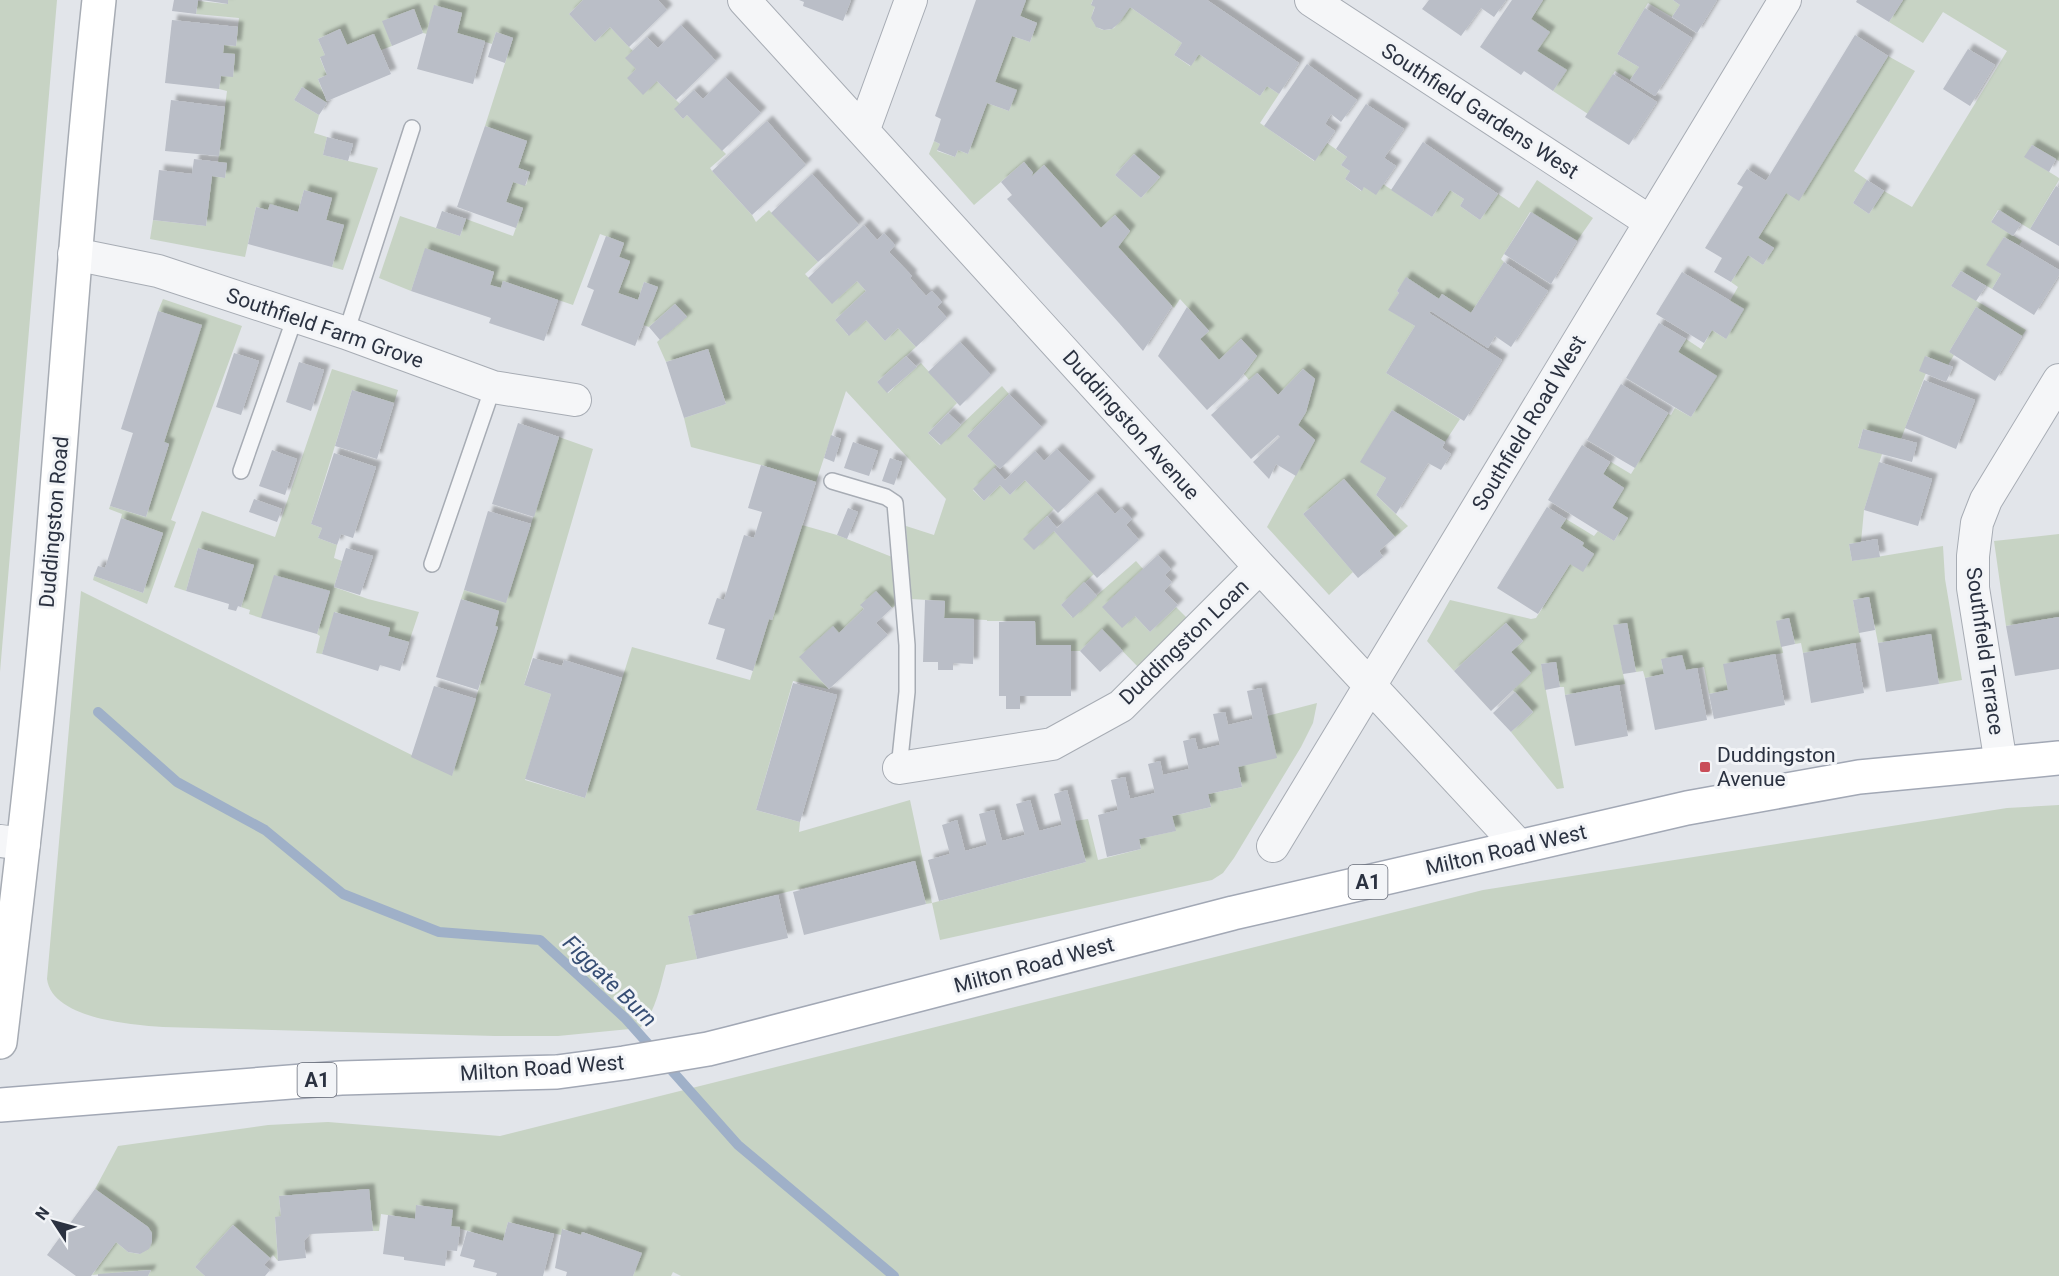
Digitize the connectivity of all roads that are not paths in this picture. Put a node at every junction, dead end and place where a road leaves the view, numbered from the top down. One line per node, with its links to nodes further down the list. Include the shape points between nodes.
1 (99, 0): 9 (main road, Duddingston Road)
2 (744, 0): 7 (street, Duddingston Avenue)
3 (911, 0): 7 (street)
4 (1785, 0): 8 (street, Southfield Road West)
5 (1324, 4): 8 (street, Southfield Gardens West)
6 (412, 128): 11 (lane)
7 (864, 129): 18 (street, Duddingston Avenue)
8 (1649, 221): 19 (street, Southfield Road West)
9 (74, 254): 10 (street, Southfield Farm Grove, via 158,271); 23 (main road, Duddingston Road, via 51,567)
10 (295, 317): 11 (street, Southfield Farm Grove); 15 (lane)
11 (346, 333): 13 (street, Southfield Farm Grove)
12 (2059, 380): 21 (street, Southfield Terrace, via 1986,500 1977,523 1972,556 1973,588)
13 (493, 387): 14 (street, Southfield Farm Grove); 17 (lane)
14 (575, 400)
15 (241, 471)
16 (832, 481): 22 (lane, via 895,503 907,645 907,692)
17 (432, 564)
18 (1260, 567): 19 (street, Duddingston Avenue); 22 (street, Duddingston Loan, via 1121,706 1052,744)
19 (1371, 686): 24 (street, Southfield Road West); 25 (street, Duddingston Avenue)
20 (2059, 758): 21 (main road, Milton Road West / A1)
21 (2001, 764): 25 (main road, Milton Road West / A1, via 1859,777 1688,808)
22 (899, 768)
23 (12, 842): 26 (main road, Duddingston Road)
24 (1273, 846)
25 (1520, 847): 27 (main road, Milton Road West / A1, via 1227,914 686,1053 557,1072 341,1078)
26 (0, 1042)
27 (0, 1105)

